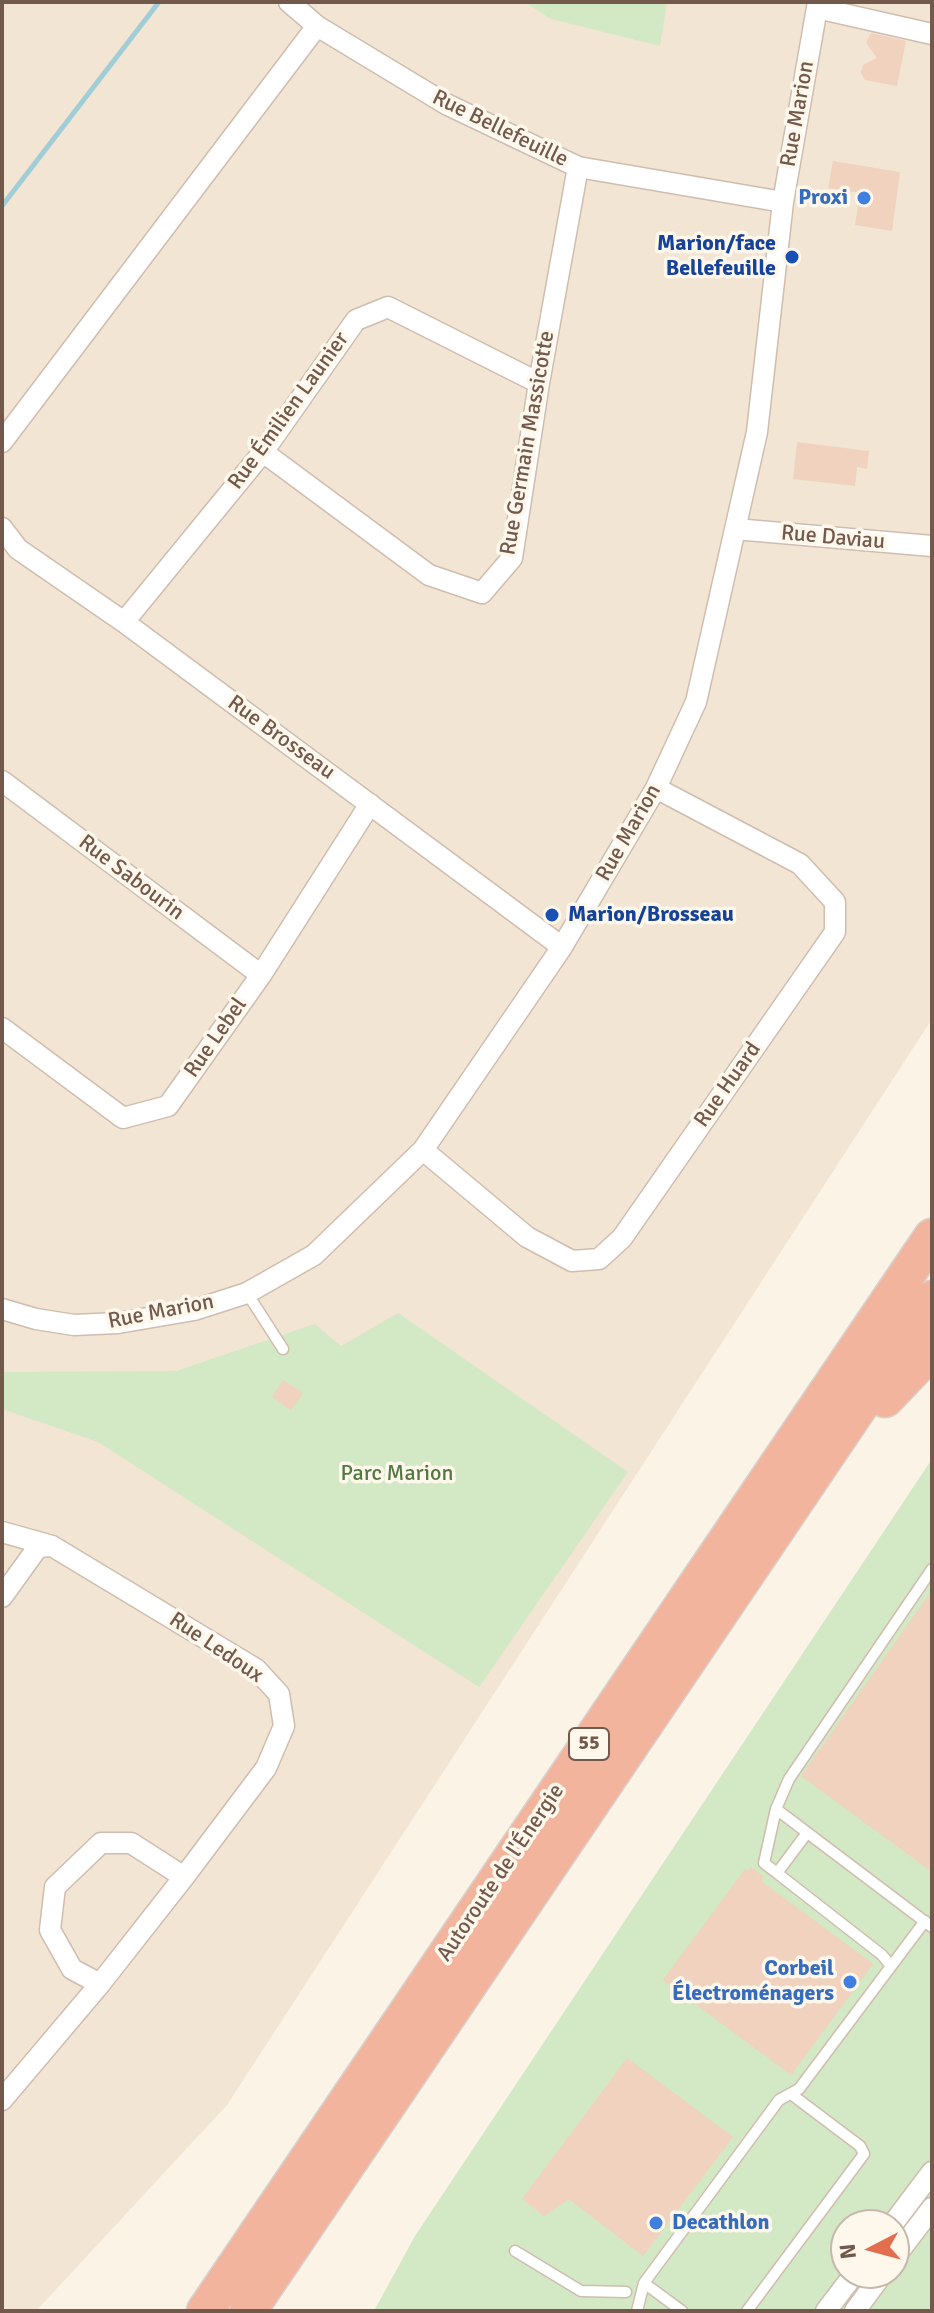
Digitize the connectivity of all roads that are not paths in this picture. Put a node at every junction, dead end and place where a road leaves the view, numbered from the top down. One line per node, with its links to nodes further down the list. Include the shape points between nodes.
1 (289, 2): 3 (street, Rue Bellefeuille)
2 (817, 5): 4 (street); 6 (street, Rue Marion)
3 (317, 26): 5 (street, Rue Bellefeuille, via 446,104); 8 (street)
4 (932, 34)
5 (578, 167): 6 (street, Rue Bellefeuille); 7 (street, Rue Germain Massicotte)
6 (783, 202): 11 (street, Rue Marion, via 757,432)
7 (539, 383): 9 (street, Rue Émilien Launier, via 388,307 356,320); 9 (street, Rue Germain Massicotte, via 512,558 482,593 429,575)
8 (2, 442)
9 (263, 452): 13 (street, Rue Émilien Launier)
10 (2, 528): 13 (street, Rue Brosseau, via 18,549)
11 (735, 529): 12 (street, Rue Daviau); 15 (street, Rue Marion, via 696,702)
12 (932, 546)
13 (124, 622): 16 (street, Rue Brosseau)
14 (2, 781): 18 (street, Rue Sabourin)
15 (656, 788): 17 (street, Rue Marion); 20 (street, Rue Huard, via 800,864 835,902 835,932 622,1238 599,1259 572,1261 527,1237)
16 (370, 804): 17 (street, Rue Brosseau); 18 (street, Rue Lebel)
17 (562, 947): 20 (street, Rue Marion)
18 (261, 975): 19 (street, Rue Lebel, via 168,1106 123,1118)
19 (2, 1028)
20 (423, 1150): 22 (street, Rue Marion, via 314,1255)
21 (932, 1237): 51 (highway, Autoroute de l'Énergie / 55)
22 (247, 1293): 24 (street, Rue Marion, via 194,1310 118,1323 74,1325); 25 (lane)
23 (932, 1299): 27 (highway, Autoroute de l'Énergie / 55)
24 (2, 1309)
25 (283, 1349)
26 (932, 1350): 27 (highway)
27 (812, 1475): 52 (highway, Autoroute de l'Énergie / 55)
28 (2, 1532): 29 (street, Rue Ledoux)
29 (52, 1546): 31 (street, via 38,1547); 35 (street, Rue Ledoux, via 256,1669 279,1694 284,1726 266,1768)
30 (932, 1569): 32 (lane, via 794,1769)
31 (2, 1597)
32 (776, 1809): 33 (lane); 34 (lane, via 764,1863)
33 (807, 1833): 34 (lane); 36 (lane)
34 (777, 1873): 37 (lane)
35 (184, 1877): 38 (street, Rue Ledoux); 38 (street, via 131,1843 101,1843 55,1887 50,1930 72,1969)
36 (928, 1924): 37 (lane)
37 (891, 1966): 39 (lane)
38 (100, 1984): 40 (street, Rue Ledoux)
39 (791, 2094): 47 (lane, via 779,2100); 55 (lane, via 864,2154)
40 (2, 2100)
41 (932, 2172): 42 (street)
42 (914, 2197): 43 (street); 44 (lane)
43 (905, 2209)
44 (932, 2209): 45 (street)
45 (910, 2237)
46 (515, 2251): 50 (lane, via 581,2291)
47 (644, 2283): 53 (lane); 54 (lane)
48 (843, 2289): 56 (street)
49 (871, 2289): 57 (street)
50 (626, 2292)
51 (205, 2311)
52 (248, 2311)
53 (637, 2311)
54 (682, 2311)
55 (747, 2311)
56 (826, 2311)
57 (855, 2311)

